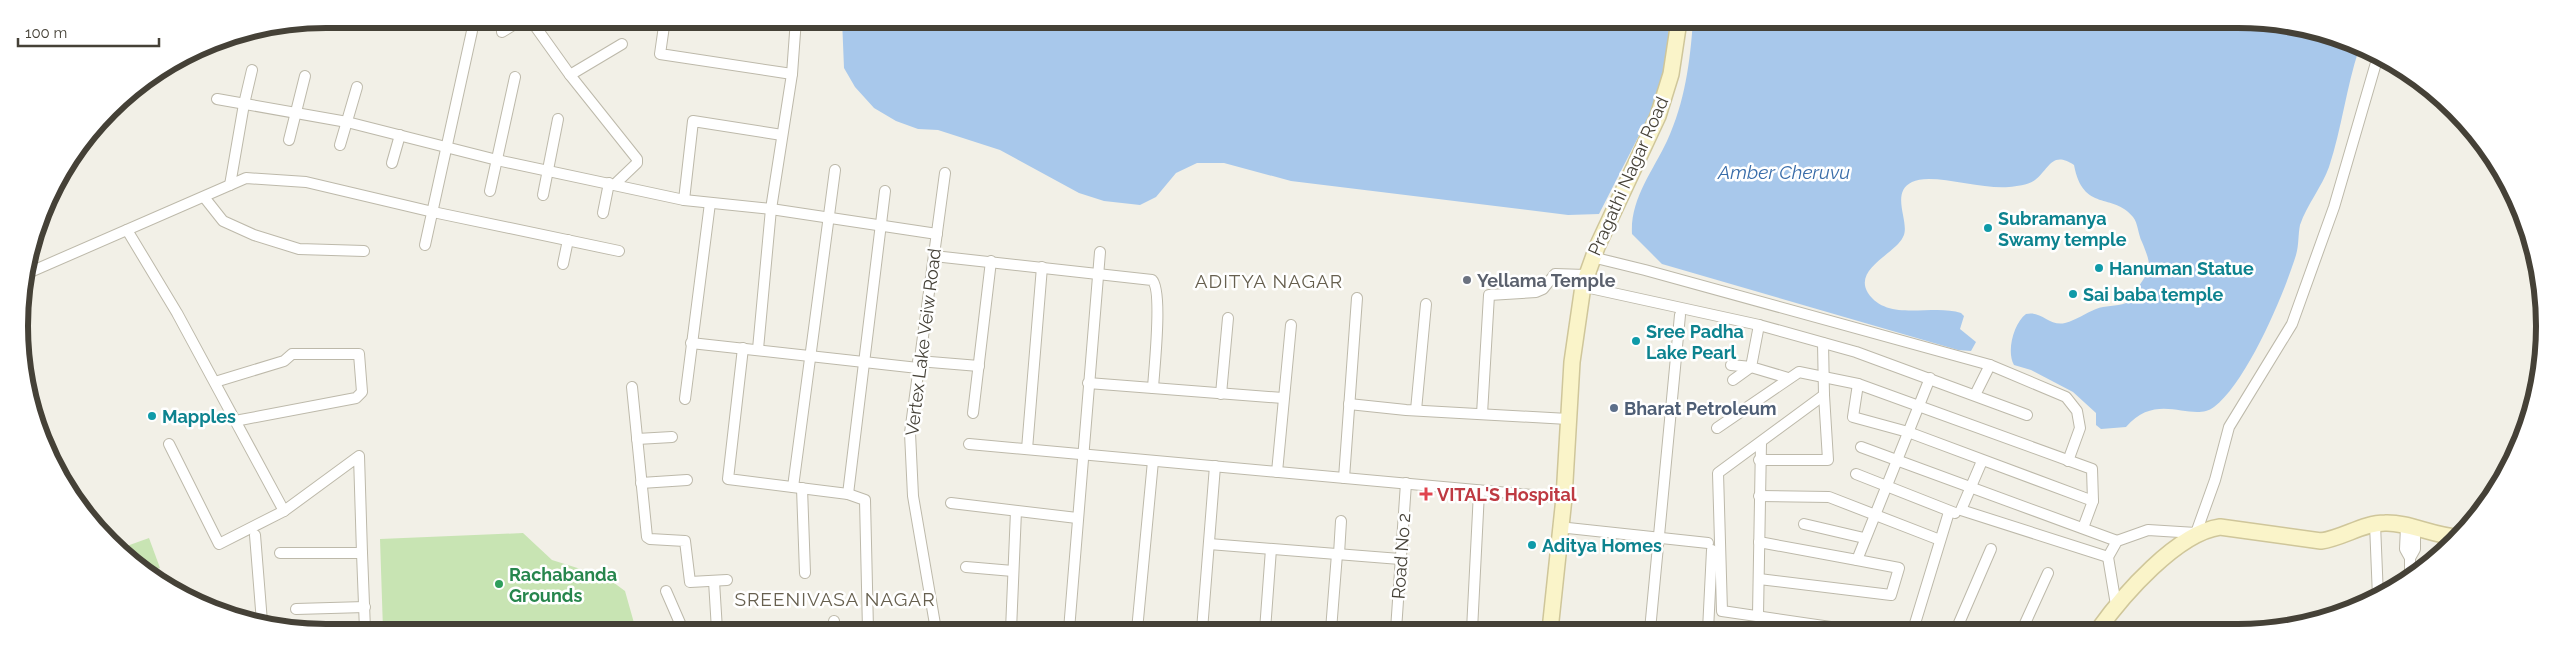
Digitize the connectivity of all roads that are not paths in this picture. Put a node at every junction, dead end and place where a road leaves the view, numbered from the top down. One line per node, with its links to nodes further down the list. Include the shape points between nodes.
1 (508, 28): 8 (street)
2 (536, 28): 13 (street)
3 (664, 28): 12 (street, via 660,54)
4 (795, 28): 12 (street)
5 (1678, 28): 59 (main road, Pragathi Nagar Road, via 1671,74 1658,116)
6 (1684, 28): 53 (main road, via 1676,82 1657,138)
7 (472, 31): 26 (street)
8 (502, 32)
9 (622, 44): 13 (street)
10 (2376, 62): 143 (street, via 2334,207 2292,324 2229,427)
11 (252, 70): 18 (street)
12 (792, 74): 23 (street)
13 (570, 75): 32 (street, via 637,159 637,163)
14 (305, 76): 19 (street)
15 (515, 77): 27 (street)
16 (357, 88): 21 (street)
17 (217, 99): 18 (street)
18 (244, 104): 19 (street); 33 (street)
19 (295, 113): 21 (street); 24 (street)
20 (558, 119): 29 (street)
21 (347, 122): 22 (street); 25 (street)
22 (400, 135): 26 (street); 28 (street)
23 (782, 135): 38 (street, via 693,121); 40 (street)
24 (290, 140)
25 (340, 145)
26 (446, 148): 27 (street); 41 (street)
27 (497, 160): 29 (street); 34 (street)
28 (392, 163)
29 (547, 170): 32 (street); 36 (street)
30 (835, 170): 43 (street)
31 (945, 173): 46 (street, Vertex Lake Veiw Road)
32 (611, 184): 38 (street); 42 (street)
33 (230, 185): 37 (street); 41 (street, via 246,178 306,182)
34 (490, 190)
35 (885, 192): 44 (street)
36 (543, 195)
37 (204, 197): 45 (street); 49 (street, via 224,221 254,236 300,249)
38 (684, 200): 39 (street)
39 (710, 204): 40 (street); 66 (street)
40 (771, 209): 43 (street); 69 (street)
41 (433, 212): 47 (street); 48 (street)
42 (603, 213)
43 (828, 218): 44 (street); 70 (street)
44 (880, 227): 46 (street); 72 (street)
45 (128, 230): 57 (street); 82 (street)
46 (937, 234): 52 (street, Vertex Lake Veiw Road)
47 (568, 240): 50 (street); 55 (street)
48 (425, 245)
49 (364, 251)
50 (619, 251)
51 (1100, 252): 58 (street)
52 (934, 256): 54 (street); 73 (street, Vertex Lake Veiw Road)
53 (1600, 260): 59 (main road); 75 (street)
54 (991, 261): 56 (street); 76 (street)
55 (563, 264)
56 (1042, 267): 58 (street); 108 (street)
57 (32, 271)
58 (1097, 273): 83 (street); 86 (street, via 1151,279 1156,283 1158,323)
59 (1587, 282): 65 (street); 71 (main road); 96 (street, via 1555,274 1543,289 1536,292 1490,296)
60 (1357, 298): 92 (street)
61 (1426, 304): 94 (street)
62 (1680, 315): 145 (street)
63 (1228, 318): 87 (street)
64 (1290, 325): 90 (street)
65 (1759, 325): 67 (street); 77 (street)
66 (691, 343): 68 (street); 91 (street)
67 (1823, 343): 78 (street); 80 (street)
68 (743, 348): 69 (street); 124 (street, via 728,479)
69 (758, 349): 70 (street)
70 (811, 355): 72 (street); 124 (street)
71 (1576, 362): 98 (main road); 140 (main road)
72 (864, 363): 73 (street); 126 (street)
73 (918, 364): 76 (street); 179 (street, Vertex Lake Veiw Road, via 910,433 913,496)
74 (1731, 365): 77 (street)
75 (1990, 365): 89 (street); 114 (street, via 2066,397 2077,411 2080,428)
76 (979, 366): 95 (street)
77 (1751, 367): 79 (street); 81 (street)
78 (1825, 376): 79 (street, via 1799,372); 84 (street); 88 (street)
79 (1788, 378): 100 (street)
80 (1930, 378): 89 (street); 93 (street)
81 (1732, 380)
82 (214, 382): 99 (street); 99 (street, via 284,361 292,354 359,354 362,392 356,398)
83 (1088, 383): 86 (street); 109 (street)
84 (1858, 384): 93 (street); 101 (street, via 1852,417)
85 (632, 387): 103 (street)
86 (1153, 388): 87 (street)
87 (1221, 394): 90 (street)
88 (1824, 395): 104 (street); 111 (street, via 1828,460)
89 (1975, 395): 97 (street)
90 (1283, 398): 116 (street)
91 (685, 399)
92 (1350, 404): 94 (street); 118 (street)
93 (1918, 407): 101 (street); 114 (street)
94 (1416, 410): 96 (street)
95 (973, 413)
96 (1482, 414): 98 (street)
97 (2027, 415)
98 (1568, 419): 128 (main road)
99 (235, 421): 132 (street)
100 (1717, 428)
101 (1908, 432): 110 (street); 113 (street)
102 (672, 438): 103 (street)
103 (637, 439): 120 (street)
104 (1761, 443): 111 (street); 173 (street, via 1718,473 1722,610)
105 (169, 444): 132 (street, via 218,544)
106 (969, 444): 108 (street)
107 (1862, 447): 110 (street)
108 (1027, 449): 109 (street)
109 (1082, 454): 112 (street); 136 (street)
110 (1896, 459): 122 (street); 123 (street)
111 (1759, 460): 127 (street)
112 (1154, 461): 115 (street); 182 (street)
113 (1982, 461): 123 (street); 129 (street)
114 (2068, 461): 129 (street, via 2092,468)
115 (1214, 466): 116 (street); 151 (street)
116 (1277, 472): 118 (street)
117 (1856, 474): 122 (street)
118 (1344, 478): 121 (street)
119 (687, 480): 120 (street)
120 (641, 483): 167 (street, via 646,537 684,540 689,581)
121 (1406, 483): 125 (street); 158 (street, Road No 2)
122 (1885, 486): 134 (street); 135 (street)
123 (1971, 487): 131 (street); 141 (street)
124 (797, 488): 126 (street); 163 (street)
125 (1478, 492): 128 (street); 187 (street)
126 (848, 494): 178 (street, via 865,500)
127 (1759, 496): 135 (street, via 1829,497); 150 (street)
128 (1564, 498): 188 (main road)
129 (2093, 501): 141 (street)
130 (951, 503): 133 (street)
131 (1960, 510): 134 (street, via 1959,514); 157 (street)
132 (284, 511): 155 (street, via 359,456)
133 (1016, 511): 136 (street); 162 (street)
134 (1949, 512): 148 (street)
135 (1874, 513): 146 (street); 148 (street)
136 (1077, 518): 181 (street)
137 (1341, 521): 156 (street)
138 (1804, 524): 146 (street)
139 (2375, 524): 142 (main road, via 2393,523); 143 (main road, via 2334,539 2321,540 2220,527); 168 (street)
140 (1568, 528): 145 (street); 189 (main road)
141 (2083, 528): 149 (street)
142 (2410, 528): 147 (main road); 161 (street, via 2405,549 2410,558)
143 (2196, 533): 149 (street, via 2148,530); 170 (main road, via 2141,578)
144 (255, 535): 174 (street)
145 (1658, 537): 190 (street); 191 (street, via 1710,546)
146 (1864, 538): 159 (street)
147 (2446, 538)
148 (1940, 540): 193 (street)
149 (2117, 541): 157 (street)
150 (1759, 542): 159 (street); 165 (street)
151 (1209, 544): 152 (street); 183 (street)
152 (1271, 549): 156 (street); 184 (street)
153 (1991, 549): 194 (street)
154 (280, 554): 155 (street)
155 (362, 554): 171 (street)
156 (1338, 554): 158 (street); 185 (street)
157 (2108, 557): 170 (street)
158 (1400, 559): 186 (street, Road No 2)
159 (1857, 560): 165 (street, via 1899,568 1890,595)
160 (966, 567): 162 (street)
161 (2410, 568)
162 (1013, 571): 180 (street)
163 (805, 572)
164 (2048, 573): 195 (street)
165 (1759, 579): 173 (street)
166 (727, 580): 167 (street)
167 (714, 581): 177 (street)
168 (2378, 588)
169 (666, 591): 176 (street)
170 (2119, 602): 196 (main road)
171 (365, 607): 172 (street); 175 (street)
172 (296, 609)
173 (1758, 615): 192 (street)
174 (262, 617)
175 (365, 624)
176 (680, 624)
177 (717, 624)
178 (868, 624)
179 (935, 624)
180 (1011, 624)
181 (1068, 624)
182 (1138, 624)
183 (1202, 624)
184 (1265, 624)
185 (1332, 624)
186 (1396, 624)
187 (1472, 624)
188 (1551, 624)
189 (1560, 624)
190 (1651, 624)
191 (1708, 624)
192 (1814, 624)
193 (1915, 624)
194 (1959, 624)
195 (2025, 624)
196 (2102, 624)

